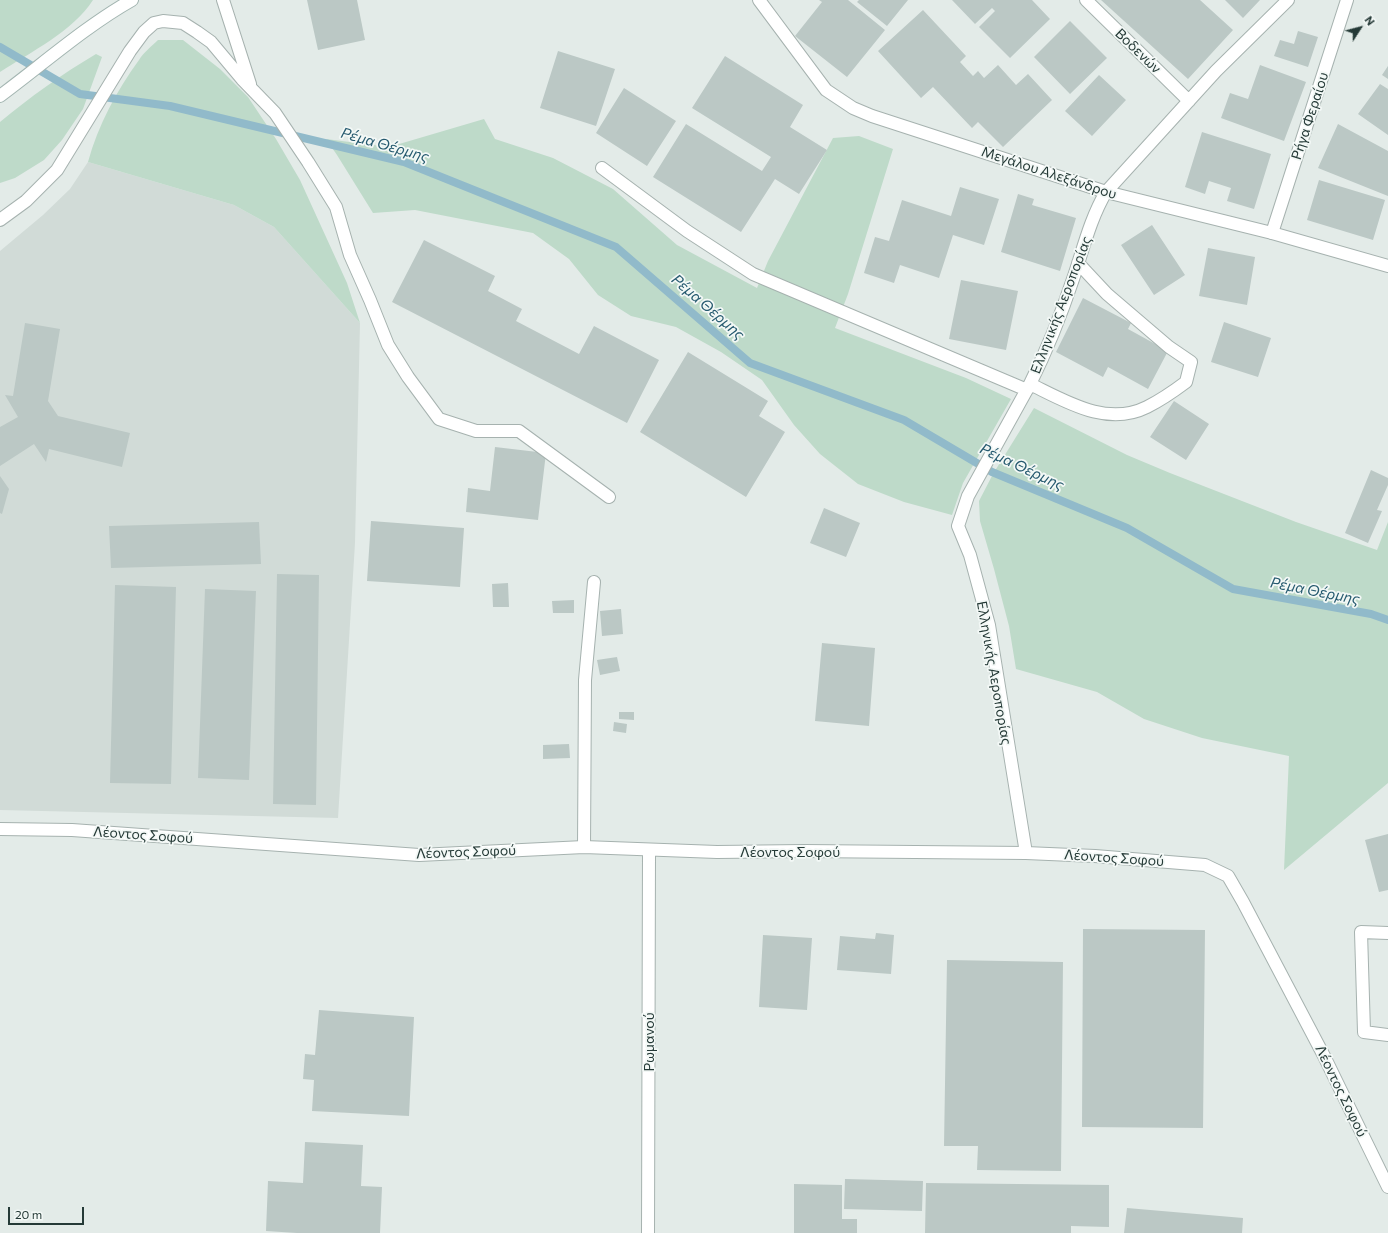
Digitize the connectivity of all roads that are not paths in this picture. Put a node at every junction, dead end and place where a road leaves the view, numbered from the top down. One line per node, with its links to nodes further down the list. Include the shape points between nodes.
1 (132, 0): 8 (street)
2 (223, 0): 7 (street)
3 (759, 0): 11 (street, Μεγάλου Αλεξάνδρου, via 826,90 853,108)
4 (1086, 0): 9 (street, Βοδενών)
5 (1288, 0): 9 (street, Ελληνικής Αεροπορίας)
6 (1347, 0): 13 (street, Ρήγα Φεραίου)
7 (251, 89): 12 (street, via 211,42 197,32 183,23 154,23 144,32 57,170 26,201); 17 (street, via 275,113 336,207 350,255 388,345 440,419 476,431 519,431)
8 (0, 96)
9 (1190, 101): 11 (street, Ελληνικής Αεροπορίας)
10 (602, 168): 16 (street, via 687,232 753,274)
11 (1106, 192): 13 (street, Μεγάλου Αλεξάνδρου); 14 (street, Ελληνικής Αεροπορίας, via 1094,215)
12 (0, 220)
13 (1272, 233): 15 (street, Μεγάλου Αλεξάνδρου)
14 (1078, 263): 16 (street, Ελληνικής Αεροπορίας, via 1047,348); 16 (street, via 1107,294 1169,347 1191,362 1186,382 1139,410 1128,414 1108,415 1078,407)
15 (1388, 266)
16 (1029, 387): 22 (street, Ελληνικής Αεροπορίας, via 968,496 958,526 970,555 989,625)
17 (609, 497)
18 (594, 582): 20 (street, via 585,680)
19 (0, 829): 20 (street, Λέοντος Σοφού, via 72,830 419,855)
20 (584, 847): 21 (street, Λέοντος Σοφού)
21 (649, 851): 22 (street, Λέοντος Σοφού); 26 (street, Ρωμανού)
22 (1026, 853): 25 (street, Λέοντος Σοφού, via 1206,865 1228,876 1324,1056)
23 (1388, 933): 24 (street, via 1361,932 1364,1032)
24 (1388, 1034)
25 (1388, 1187)
26 (648, 1233)

